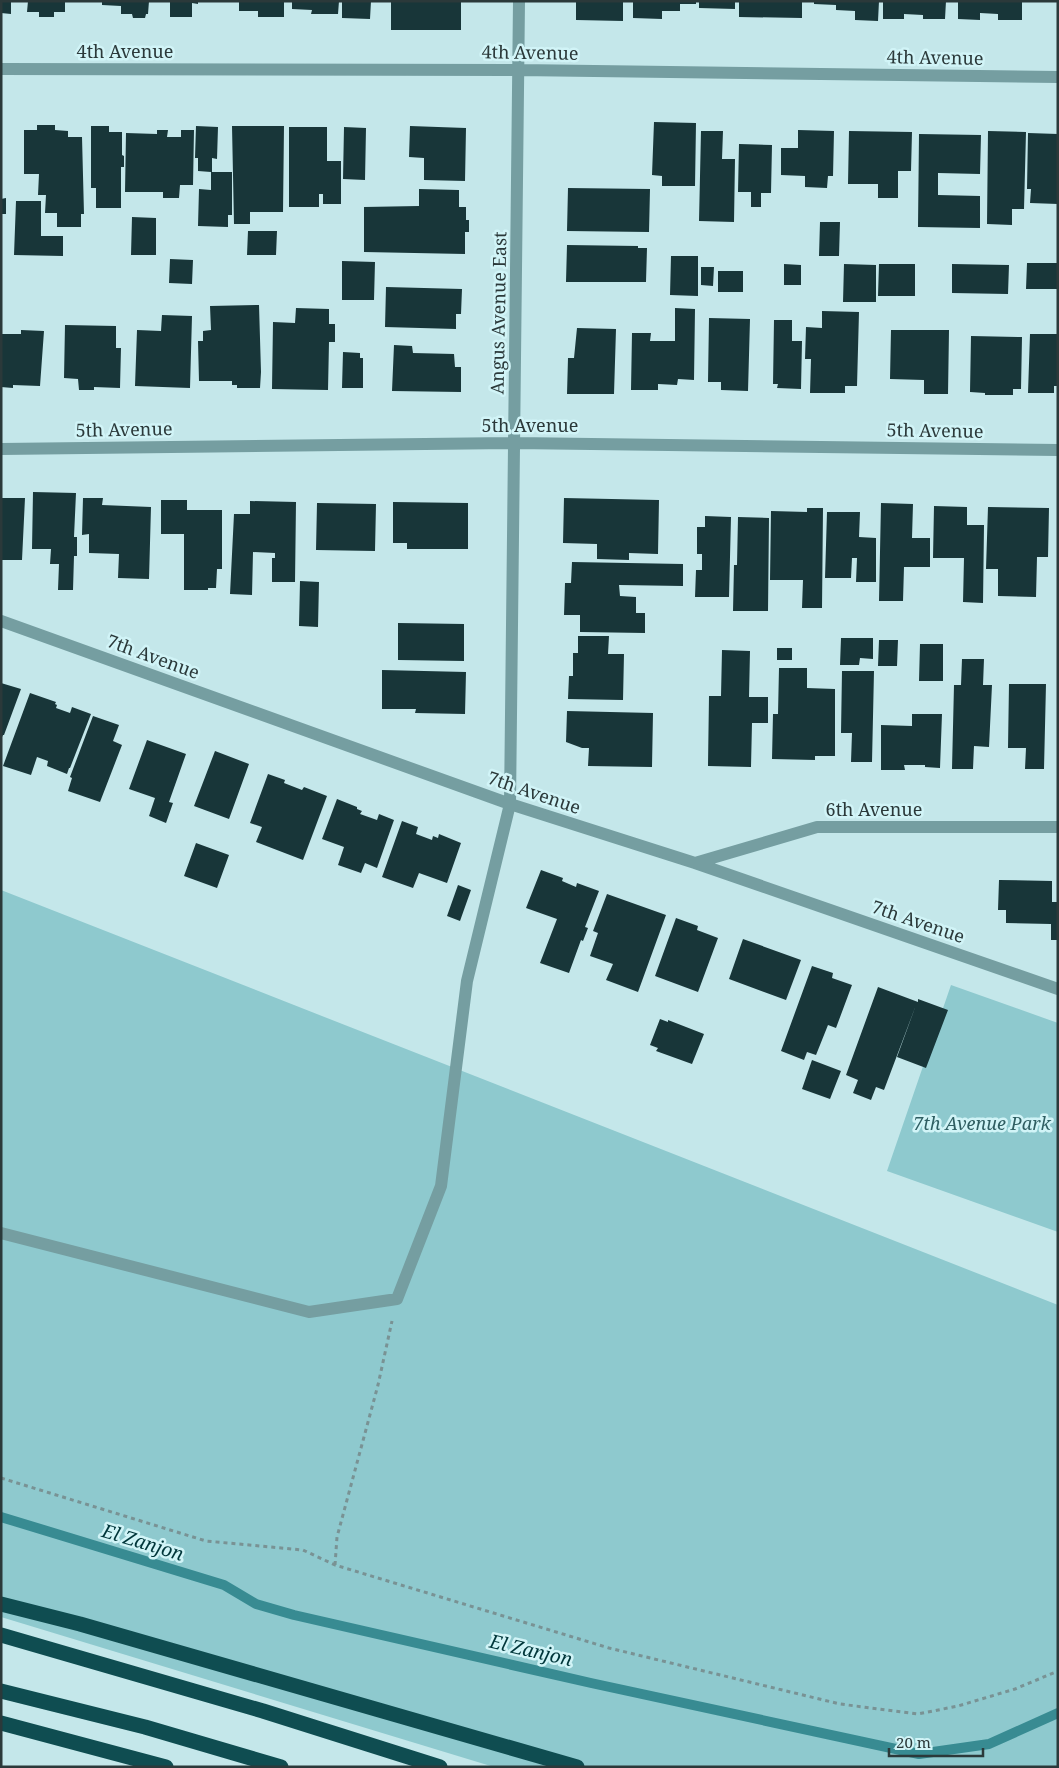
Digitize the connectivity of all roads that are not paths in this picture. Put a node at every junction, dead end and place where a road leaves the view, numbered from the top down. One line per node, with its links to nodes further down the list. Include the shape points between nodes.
1 (519, 1): 3 (street, Angus Avenue East)
2 (1, 69): 3 (street, 4th Avenue)
3 (519, 70): 4 (street, 4th Avenue); 5 (street, Angus Avenue East)
4 (1058, 77)
5 (515, 443): 6 (street, 5th Avenue); 7 (street, 5th Avenue); 9 (street, Angus Avenue East)
6 (1, 450)
7 (1058, 450)
8 (1, 621): 9 (street, 7th Avenue)
9 (510, 804): 11 (street, 7th Avenue); 13 (street, Angus Avenue East, via 467,981 441,1186 397,1299 310,1312)
10 (1058, 827): 11 (street, 6th Avenue, via 817,827)
11 (695, 863): 12 (street, 7th Avenue)
12 (1058, 989)
13 (1, 1233)
14 (1, 1604): 21 (highway)
15 (1, 1635): 20 (highway, via 263,1711)
16 (1, 1691): 19 (highway, via 145,1727)
17 (1, 1723): 18 (highway)
18 (166, 1767)
19 (282, 1767)
20 (440, 1767)
21 (578, 1767)

